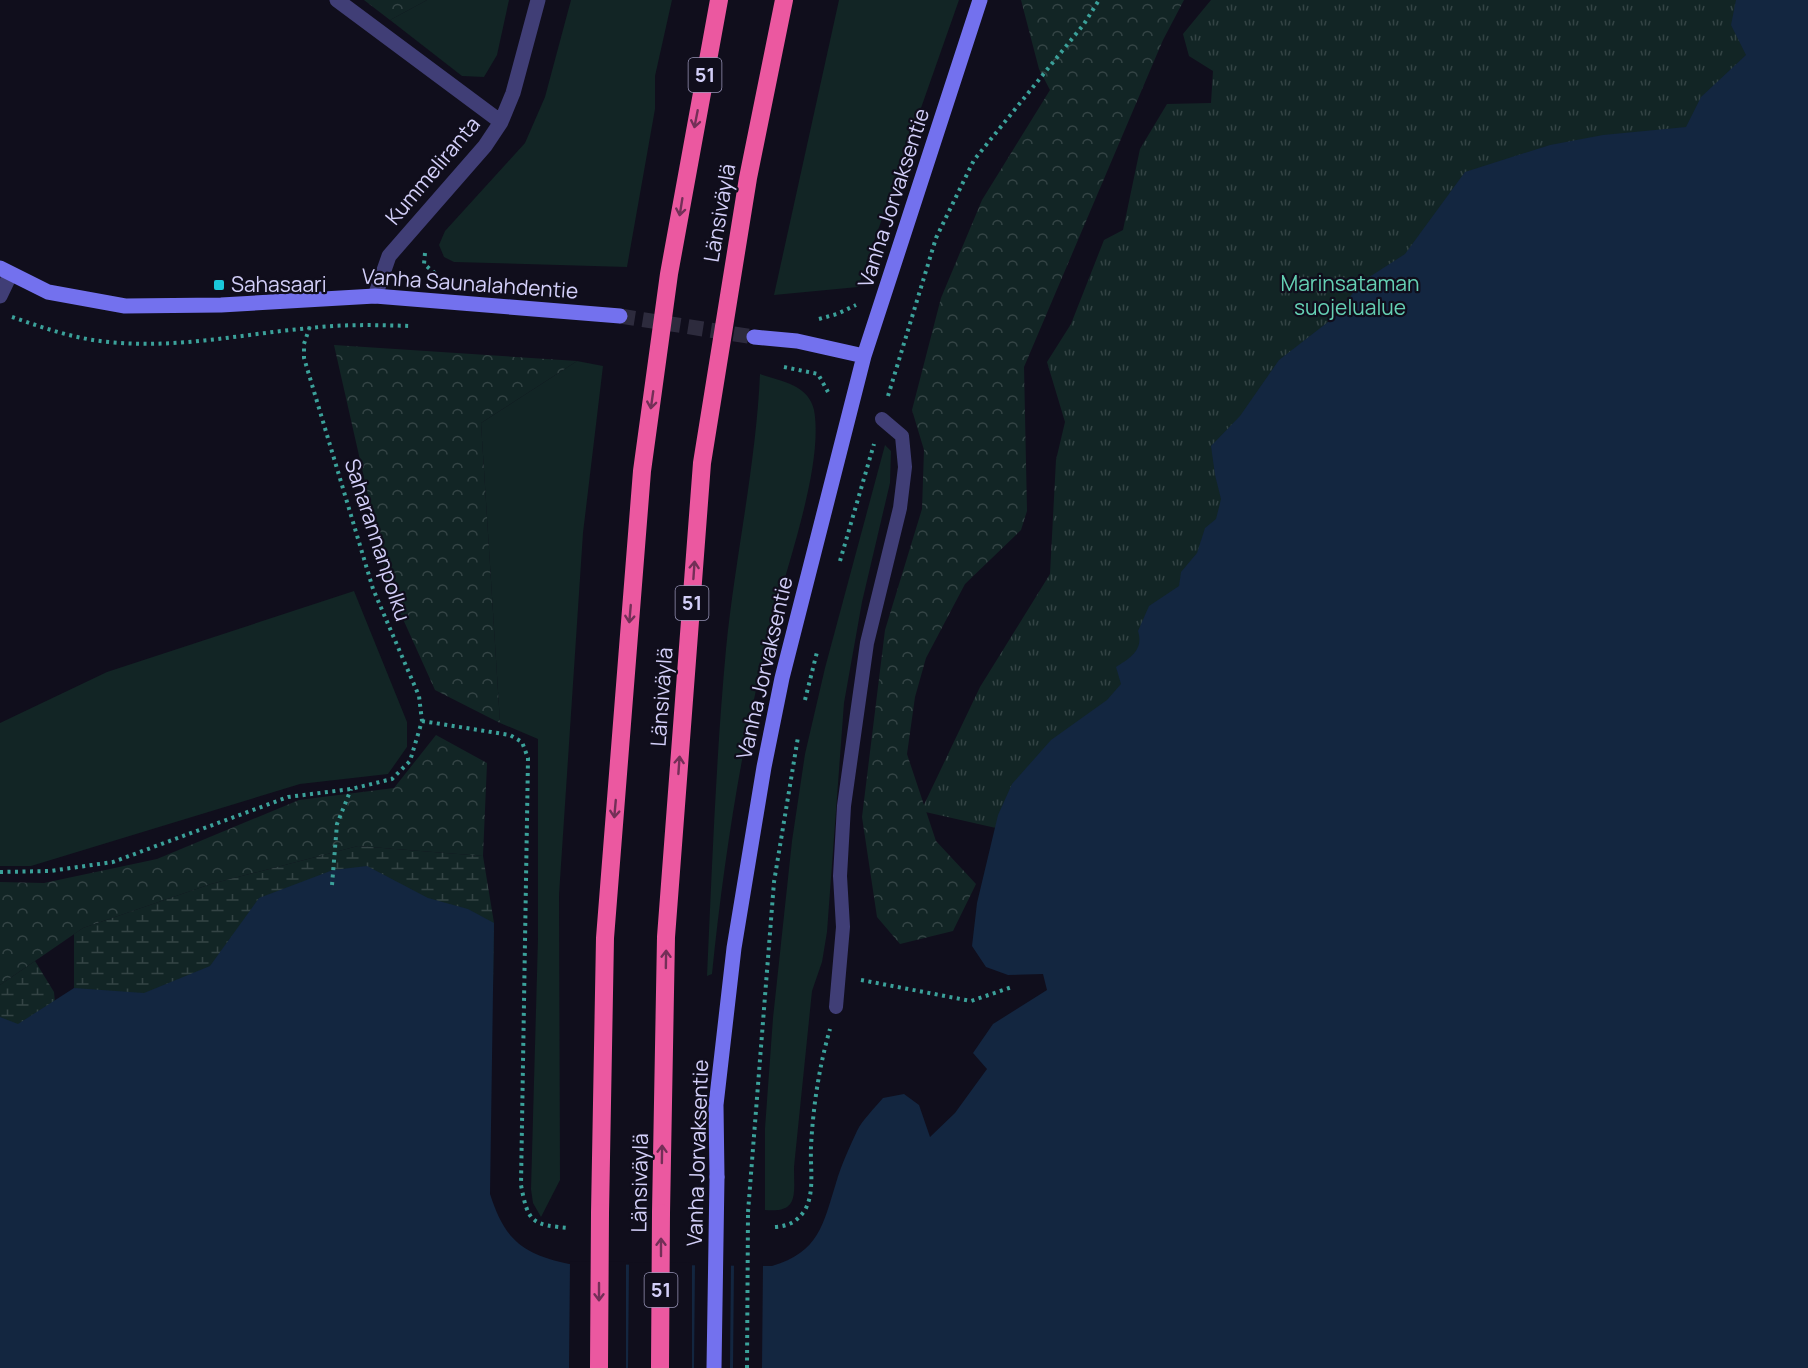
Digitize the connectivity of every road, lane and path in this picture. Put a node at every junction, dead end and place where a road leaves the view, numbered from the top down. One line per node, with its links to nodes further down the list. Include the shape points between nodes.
1 (337, 0): 7 (street)
2 (538, 0): 7 (street, Kummeliranta, via 513,93)
3 (719, 0): 31 (highway, Länsiväylä / 51, one-way to 31, bridge, via 671,263 642,471 604,938)
4 (784, 0): 32 (highway, Länsiväylä / 51, one-way to 4, bridge, via 666,937 702,463 748,178)
5 (980, 0): 14 (main road, Vanha Jorvaksentie)
6 (1099, 0): 17 (path, via 974,160 936,238)
7 (501, 122): 10 (street, Kummeliranta, via 485,146 389,256)
8 (5, 272): 9 (street); 10 (main road, Vanha Saunalahdentie, via 48,292 125,306)
9 (0, 296)
10 (375, 296): 12 (main road, Vanha Saunalahdentie)
11 (11, 316): 21 (path, Saharannanpolku, via 55,332 120,343 204,343 311,327 304,344 304,358 373,589 419,696)
12 (620, 316)
13 (754, 337): 14 (main road, via 797,341)
14 (864, 356): 33 (main road, Vanha Jorvaksentie, bridge, via 782,678 734,948 719,1083)
15 (772, 366): 16 (path, via 818,374)
16 (829, 398)
17 (882, 419): 18 (path); 26 (lane, via 902,436 905,467 900,508 867,643 844,806)
18 (839, 563)
19 (819, 643): 20 (path)
20 (805, 702)
21 (422, 721): 23 (path, Saharannanpolku, via 410,760 392,779); 29 (path, via 510,735 522,742 528,758 521,1185 532,1221 540,1226)
22 (800, 725): 34 (path, bridge, via 774,882 748,1212)
23 (351, 789): 24 (path, Saharannanpolku, via 288,797 113,862 50,871); 25 (path, via 337,824)
24 (0, 872)
25 (332, 885)
26 (839, 976): 27 (path, via 971,1001); 28 (lane)
27 (1012, 987)
28 (836, 1007): 30 (path, via 818,1081 811,1193 796,1221)
29 (570, 1227)
30 (775, 1227)
31 (599, 1368)
32 (660, 1368)
33 (714, 1368)
34 (747, 1368)

